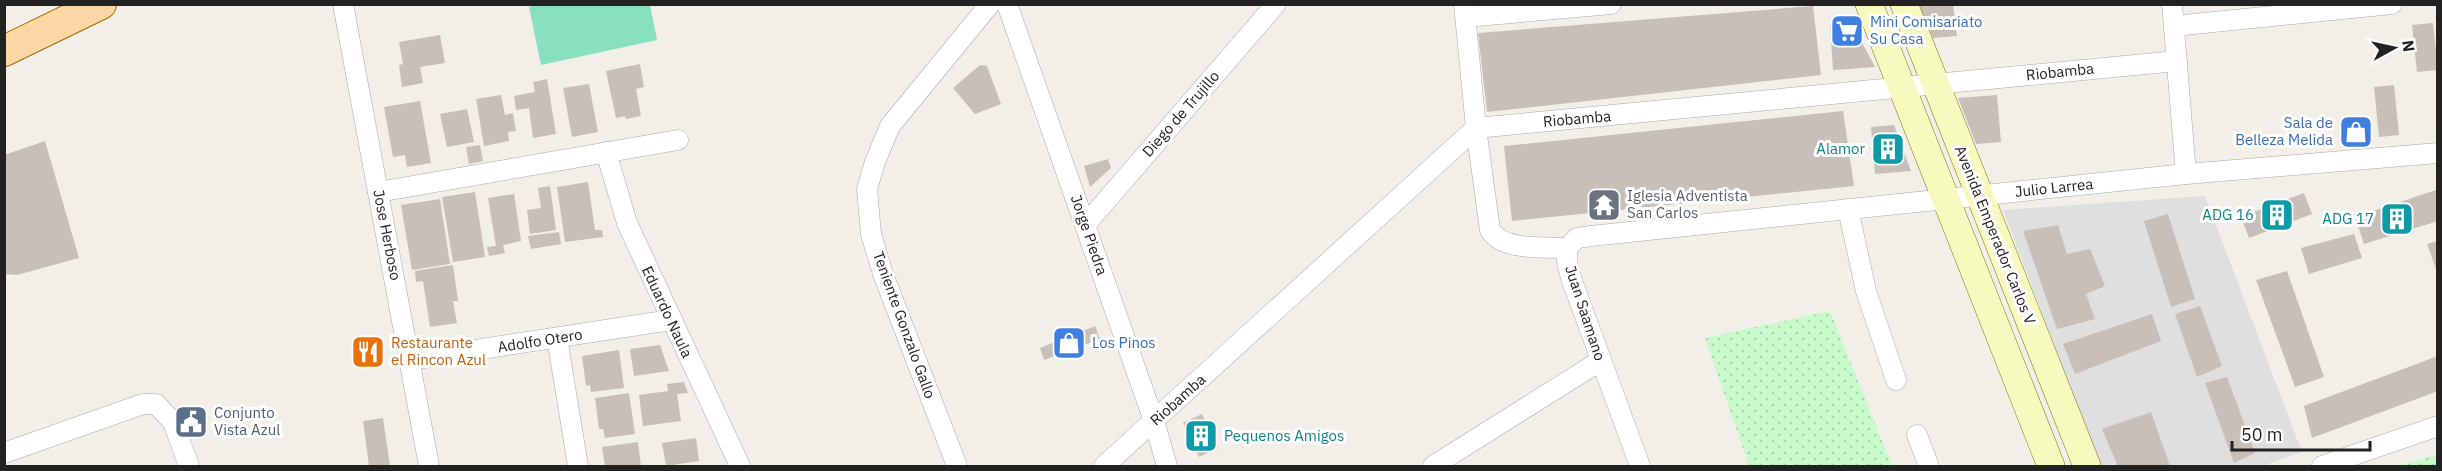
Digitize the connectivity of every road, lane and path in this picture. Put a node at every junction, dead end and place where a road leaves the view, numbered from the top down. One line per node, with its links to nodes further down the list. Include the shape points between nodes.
1 (101, 4): 13 (main road)
2 (343, 4): 22 (street, Jose Herboso)
3 (990, 4): 41 (street, Teniente Gonzalo Gallo, via 890,126 867,189 871,234 883,274)
4 (1007, 4): 26 (street, Jorge Piedra)
5 (1275, 4): 26 (street, Diego de Trujillo)
6 (1611, 4): 11 (street)
7 (1869, 4): 16 (main road, Avenida Emperador Carlos V)
8 (1904, 4): 15 (main road, Avenida Emperador Carlos V)
9 (2172, 4): 12 (street)
10 (2392, 4): 12 (street)
11 (1465, 11): 17 (street, Juan Saamano)
12 (2174, 26): 14 (street)
13 (4, 51)
14 (2177, 61): 15 (street, Riobamba); 21 (street)
15 (1936, 85): 16 (street, Riobamba); 23 (main road, Avenida Emperador Carlos V)
16 (1903, 88): 17 (street, Riobamba); 24 (main road, Avenida Emperador Carlos V)
17 (1476, 128): 27 (street, Juan Saamano, via 1488,224 1493,236 1507,244); 33 (street, Riobamba)
18 (678, 140): 19 (street)
19 (606, 153): 22 (street); 28 (street, Eduardo Naula, via 627,224)
20 (2438, 153): 21 (street, Julio Larrea)
21 (2186, 174): 23 (street, Julio Larrea)
22 (378, 192): 30 (street, Jose Herboso)
23 (1980, 196): 24 (street, Julio Larrea); 48 (main road, Avenida Emperador Carlos V)
24 (1947, 199): 25 (street, Julio Larrea); 47 (main road, Avenida Emperador Carlos V)
25 (1848, 209): 27 (street, Julio Larrea, via 1577,238); 32 (street, via 1866,291)
26 (1086, 224): 33 (street, Jorge Piedra)
27 (1567, 248): 31 (street, Juan Saamano, via 1571,278)
28 (671, 321): 29 (street, Adolfo Otero); 40 (street, Eduardo Naula)
29 (557, 338): 30 (street, Adolfo Otero); 39 (street)
30 (410, 360): 38 (street, Jose Herboso)
31 (1600, 361): 44 (street); 45 (street, Juan Saamano)
32 (1896, 380)
33 (1154, 421): 42 (street, Riobamba); 43 (street, Jorge Piedra)
34 (2438, 426): 49 (street)
35 (1917, 435): 46 (street)
36 (4, 453): 37 (street, via 143,404 156,404 173,422)
37 (189, 466)
38 (429, 466)
39 (578, 466)
40 (740, 466)
41 (957, 466)
42 (1104, 466)
43 (1167, 466)
44 (1433, 466)
45 (1640, 466)
46 (1929, 466)
47 (2051, 466)
48 (2087, 466)
49 (2322, 466)

